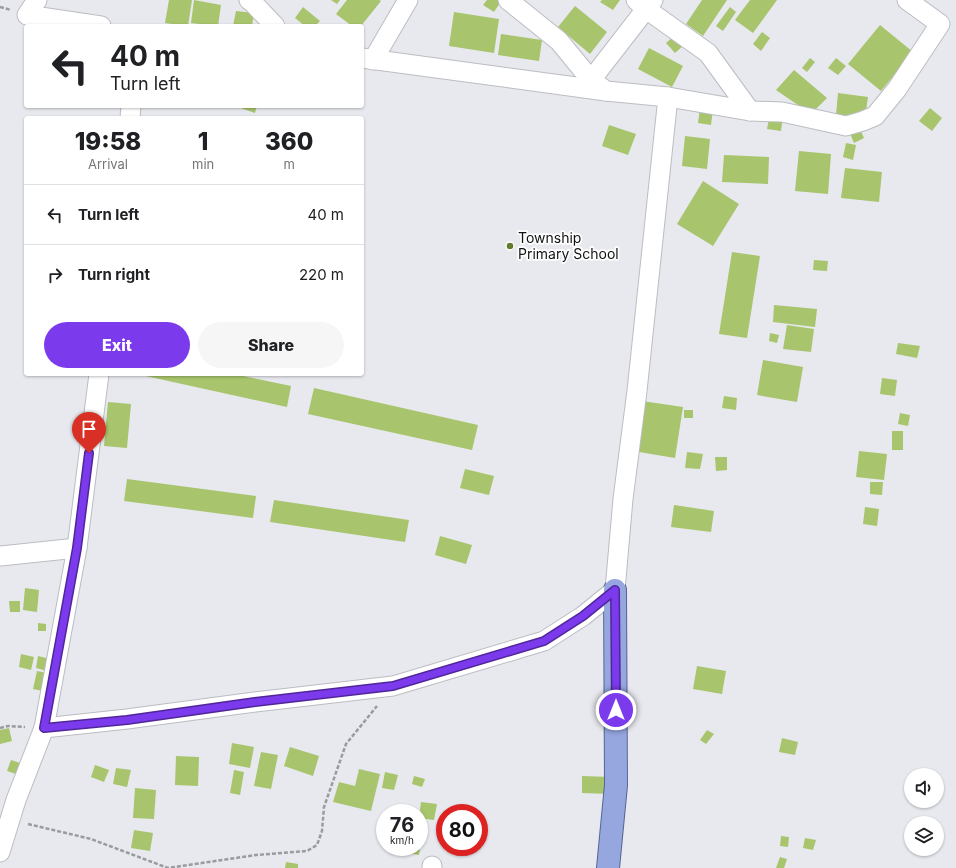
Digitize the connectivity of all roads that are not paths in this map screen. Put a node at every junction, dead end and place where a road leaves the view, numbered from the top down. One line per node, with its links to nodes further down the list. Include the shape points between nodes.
1 (37, 0): 7 (street, via 27,15)
2 (249, 0): 8 (street)
3 (408, 0): 9 (street)
4 (508, 0): 10 (street, via 559,41)
5 (907, 0): 12 (street, via 940,24 897,89 875,116 846,126 782,112)
6 (645, 3): 10 (street); 12 (street, via 708,53)
7 (88, 24)
8 (273, 24)
9 (367, 59): 10 (street)
10 (598, 86): 11 (street)
11 (668, 97): 12 (street); 16 (street)
12 (750, 111)
13 (99, 376): 14 (street)
14 (77, 548): 15 (street); 17 (street)
15 (0, 556)
16 (615, 590): 17 (street, via 583,616 544,641 393,686); 19 (highway, via 616,785)
17 (44, 728): 18 (street, via 16,800)
18 (0, 852)
19 (608, 868)

